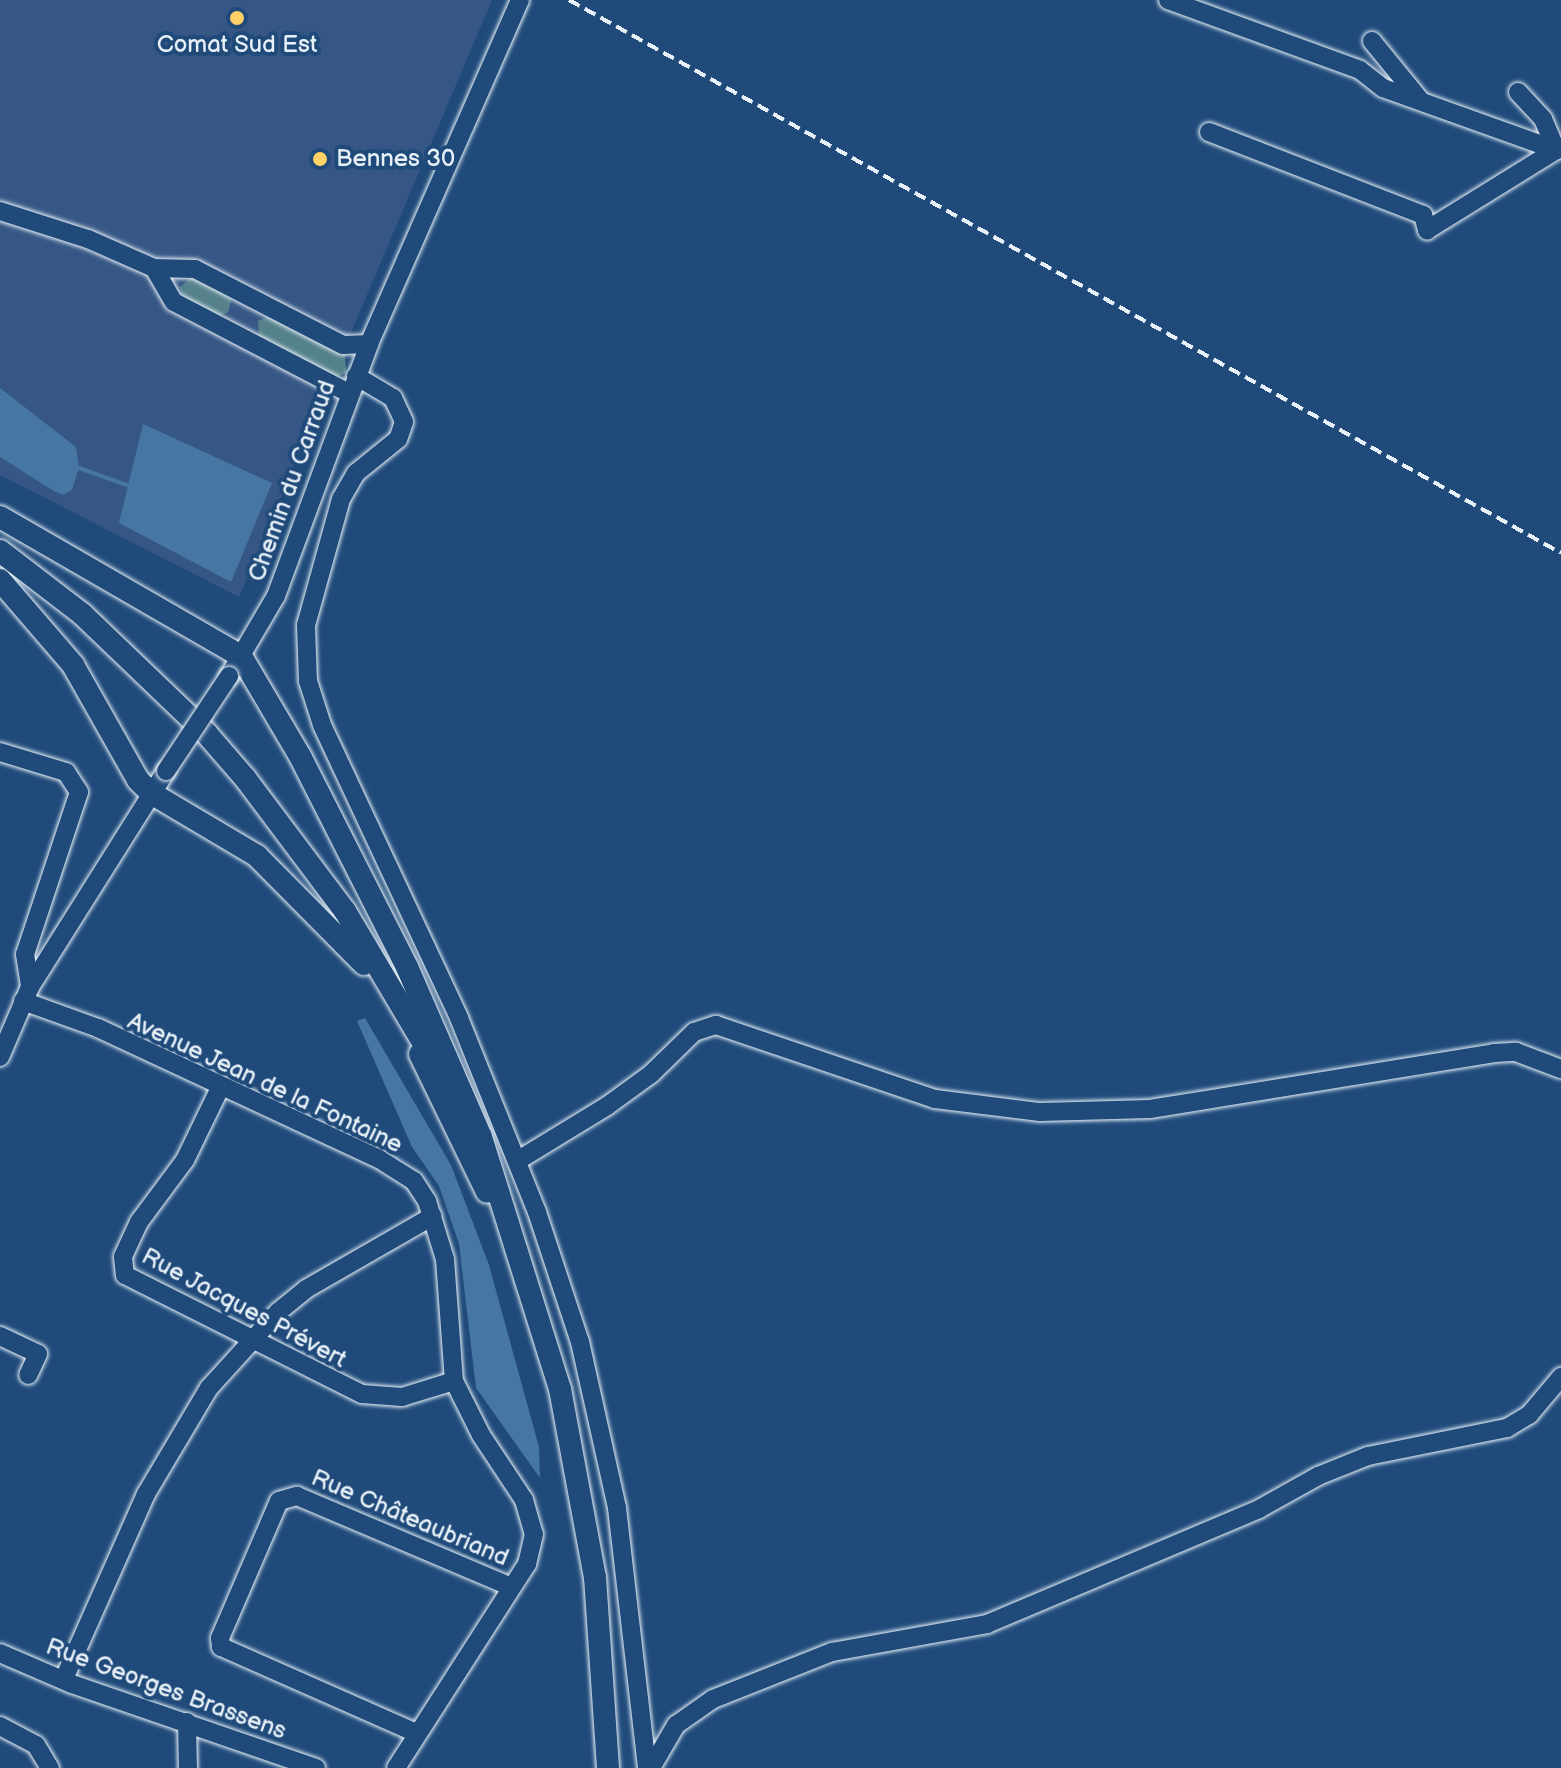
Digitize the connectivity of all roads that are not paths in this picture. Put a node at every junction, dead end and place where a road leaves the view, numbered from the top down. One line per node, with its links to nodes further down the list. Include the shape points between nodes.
1 (520, 0): 10 (street, Chemin du Carraud)
2 (1168, 0): 5 (street, via 1360,70 1383,88)
3 (1372, 41): 5 (street)
4 (1518, 92): 7 (street, via 1543,119)
5 (1422, 102): 7 (street)
6 (1209, 132): 7 (street, via 1423,215 1427,230)
7 (1559, 149)
8 (2, 206): 9 (street)
9 (154, 268): 10 (street, via 195,269 343,345); 11 (street, via 174,302)
10 (369, 344): 11 (street, Chemin du Carraud)
11 (352, 385): 15 (street, Chemin du Carraud, via 293,556); 24 (street, via 393,398 404,422 398,439 356,473 341,499 306,625 308,681 322,725 459,1018)
12 (0, 517): 15 (main road)
13 (0, 551): 26 (main road, via 82,614 206,733 321,877 437,1066 476,1146)
14 (0, 580): 17 (main road, via 66,654)
15 (241, 656): 17 (street, Chemin du Carraud, bridge); 26 (main road, via 294,745 407,967 481,1137)
16 (0, 752): 18 (street, via 66,772 79,792 25,954)
17 (151, 793): 18 (street, Chemin du Carraud); 26 (main road, via 257,856 293,887 373,976 427,1067)
18 (27, 994): 19 (street, Chemin du Carraud); 23 (street, Avenue Jean de la Fontaine)
19 (10, 1035): 20 (street, Chemin du Carraud); 21 (street, Chemin du Carraud)
20 (0, 1057)
21 (0, 1066)
22 (1561, 1069): 24 (street, via 1516,1052 1494,1053 1150,1109 1040,1112 935,1099 716,1025 694,1032 607,1106)
23 (220, 1088): 25 (street, Avenue Jean de la Fontaine, via 401,1171 421,1192); 28 (street, Rue Jacques Prévert, via 185,1160 139,1222 122,1270 134,1282)
24 (517, 1161): 45 (street, via 580,1342 605,1441 634,1625)
25 (433, 1216): 28 (street, via 318,1281); 31 (street, Avenue Jean de la Fontaine, via 446,1271)
26 (527, 1277): 44 (main road, via 571,1435 595,1577)
27 (0, 1336): 29 (street, via 38,1354)
28 (251, 1341): 31 (street, Rue Jacques Prévert, via 362,1394 402,1397); 34 (street, via 209,1388 158,1470)
29 (28, 1375)
30 (1561, 1377): 45 (street, via 1529,1415 1507,1428 1368,1456 1259,1509 987,1624 832,1652 713,1699 676,1725)
31 (454, 1381): 32 (street, Avenue Jean de la Fontaine, via 530,1514 531,1553)
32 (511, 1587): 38 (street, Avenue Jean de la Fontaine); 38 (street, Rue Châteaubriand, via 297,1496 279,1501 220,1638 221,1647)
33 (0, 1653): 34 (street, Rue Georges Brassens)
34 (64, 1679): 35 (street, Rue Georges Brassens)
35 (187, 1722): 37 (street, Rue Georges Brassens); 40 (street)
36 (0, 1726): 39 (street, via 36,1745)
37 (210, 1730): 41 (street); 42 (street, Rue Georges Brassens)
38 (414, 1732): 43 (street, Avenue Jean de la Fontaine)
39 (50, 1768)
40 (188, 1768)
41 (197, 1768)
42 (316, 1768)
43 (396, 1768)
44 (608, 1768)
45 (649, 1768)

